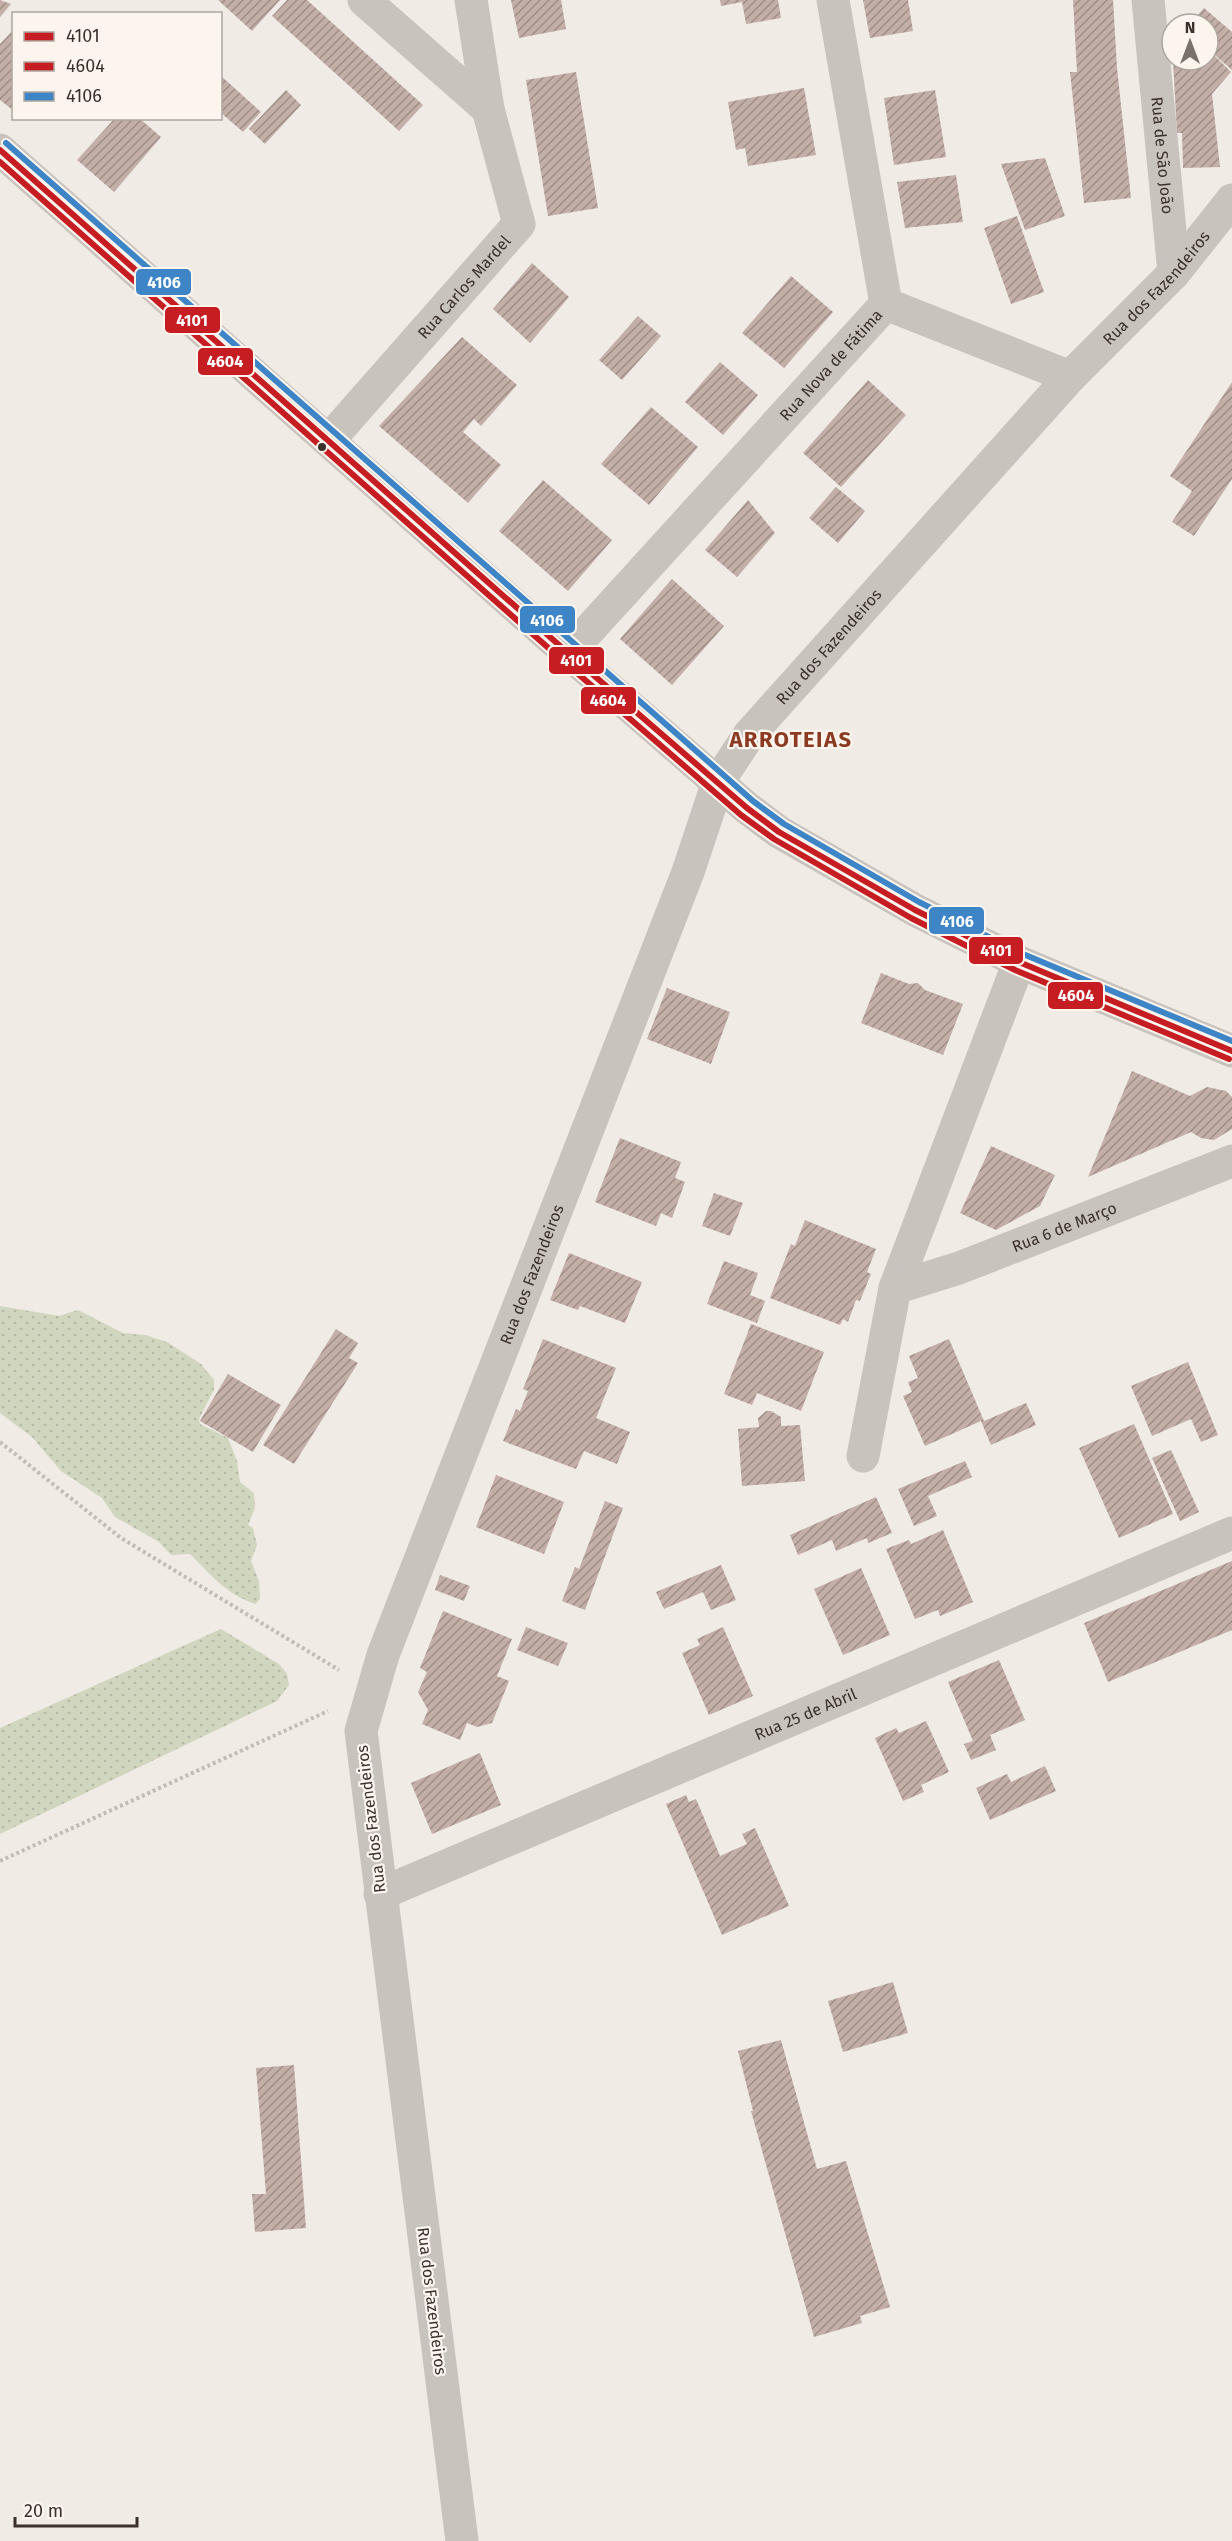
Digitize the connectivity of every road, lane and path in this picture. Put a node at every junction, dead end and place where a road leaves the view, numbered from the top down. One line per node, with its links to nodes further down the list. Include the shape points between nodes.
1 (364, 0): 5 (street)
2 (471, 0): 5 (street, Rua Carlos Mardel)
3 (833, 0): 9 (street, Rua Nova de Fátima)
4 (1148, 0): 8 (street, Rua de São João)
5 (488, 109): 11 (street, Rua Carlos Mardel, via 519,224)
6 (0, 150): 11 (street)
7 (1232, 200): 8 (street, Rua dos Fazendeiros)
8 (1174, 273): 10 (street, Rua dos Fazendeiros)
9 (886, 304): 10 (street); 12 (street, Rua Nova de Fátima)
10 (1070, 377): 13 (street, Rua dos Fazendeiros, via 749,735)
11 (329, 440): 12 (street)
12 (568, 653): 13 (street)
13 (718, 782): 14 (street, via 779,832 915,910); 21 (street, Rua dos Fazendeiros, via 688,872 383,1655)
14 (1019, 962): 15 (street); 17 (street)
15 (1232, 1051)
16 (1232, 1161): 17 (street, Rua 6 de Março, via 959,1268)
17 (895, 1288): 19 (street)
18 (0, 1442): 21 (path, via 121,1538)
19 (863, 1456)
20 (1232, 1533): 23 (street, Rua 25 de Abril)
21 (373, 1691): 22 (path); 23 (street, Rua dos Fazendeiros, via 361,1731)
22 (0, 1861)
23 (380, 1894): 24 (street, Rua dos Fazendeiros)
24 (462, 2541)

